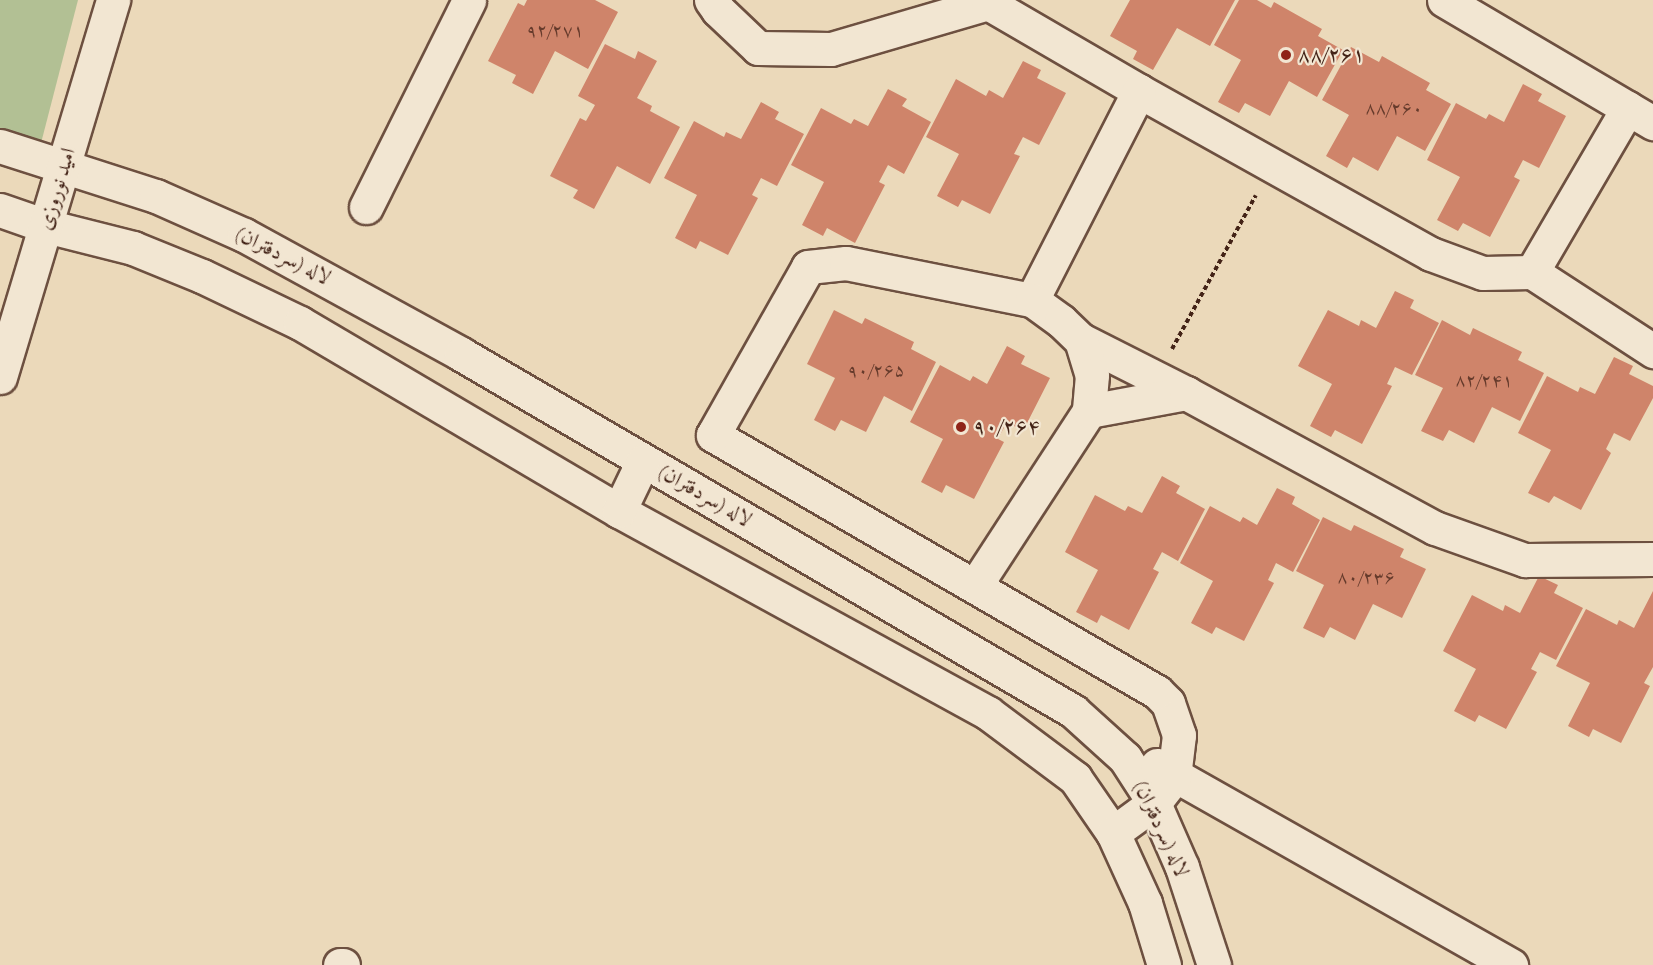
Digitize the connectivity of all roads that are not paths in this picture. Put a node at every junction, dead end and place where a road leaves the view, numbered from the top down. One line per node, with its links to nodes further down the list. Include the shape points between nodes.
1 (113, 0): 9 (street, امید نوروزی)
2 (469, 0): 10 (street)
3 (711, 0): 5 (street, via 758,48 831,49)
4 (1444, 0): 7 (street)
5 (989, 1): 6 (street)
6 (1139, 91): 13 (street, via 1431,254 1483,273); 14 (street)
7 (1640, 116): 13 (street)
8 (0, 146): 9 (street, لاله (سردفتران))
9 (65, 165): 12 (street, امید نوروزی); 20 (street, لاله (سردفتران), via 156,196 244,235 361,297)
10 (366, 207)
11 (0, 210): 12 (street)
12 (46, 226): 17 (street, امید نوروزی); 21 (street, via 133,248 300,323)
13 (1532, 272): 16 (street)
14 (1032, 300): 15 (street); 23 (street, via 846,263 808,267 713,435)
15 (1082, 340): 18 (street); 19 (street, via 1092,375)
16 (1653, 351)
17 (0, 377)
18 (1186, 393): 19 (street); 22 (street, via 1436,528 1525,560)
19 (1089, 411): 23 (street)
20 (643, 461): 21 (street); 24 (street, لاله (سردفتران))
21 (619, 511): 27 (street, via 988,713 1075,778)
22 (1653, 559)
23 (975, 586): 25 (street, via 1157,692 1168,703 1179,735)
24 (1073, 711): 25 (street); 26 (street, لاله (سردفتران), via 1125,758)
25 (1174, 777): 26 (street); 30 (street)
26 (1154, 802): 27 (street); 29 (street, لاله (سردفتران), via 1182,867)
27 (1113, 833): 28 (street, via 1145,903)
28 (1164, 965)
29 (1214, 965)
30 (1511, 965)

